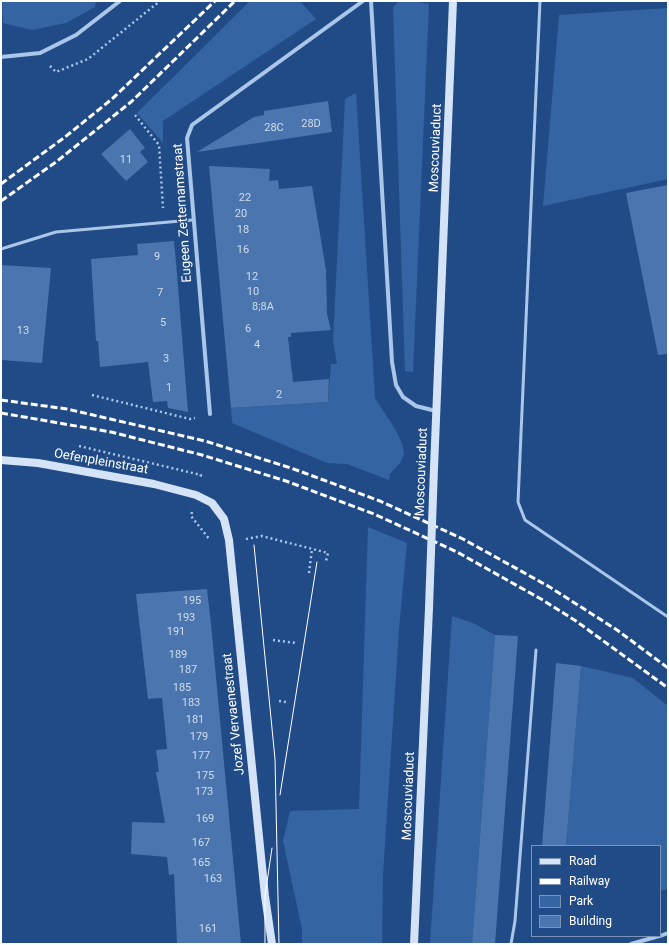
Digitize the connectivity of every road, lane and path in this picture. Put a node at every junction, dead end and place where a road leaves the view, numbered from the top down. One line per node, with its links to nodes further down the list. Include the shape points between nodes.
1 (120, 1): 7 (street, via 76,35)
2 (160, 1): 7 (path, via 88,59 56,72)
3 (363, 1): 11 (street, Eugeen Zetternamstraat, via 192,125 186,146)
4 (371, 1): 14 (street, via 392,362 396,385 403,397 416,406)
5 (453, 1): 14 (street, Moscouviaduct)
6 (540, 1): 22 (lane, via 518,502 525,520)
7 (40, 53): 8 (street)
8 (1, 57)
9 (135, 115): 10 (path, via 159,145)
10 (164, 210)
11 (192, 220): 12 (lane, via 56,232); 15 (street, Eugeen Zetternamstraat)
12 (1, 250)
13 (92, 395): 15 (path, via 190,419)
14 (437, 411): 30 (street, Moscouviaduct, bridge)
15 (210, 414)
16 (1, 460): 17 (street, Oefenpleinstraat, via 146,482)
17 (196, 495): 18 (street, Jozef Vervaenestraat, via 212,503 224,519); 18 (path, via 191,516 212,542)
18 (229, 540): 19 (path, via 262,536); 29 (street, Jozef Vervaenestraat, via 264,896)
19 (312, 549): 20 (path, via 328,553); 21 (path)
20 (326, 561)
21 (309, 572)
22 (668, 617)
23 (273, 640): 24 (path)
24 (296, 643)
25 (536, 650): 31 (lane, via 515,921)
26 (279, 701): 27 (path)
27 (286, 702)
28 (656, 937): 32 (street)
29 (272, 944)
30 (414, 944)
31 (511, 944)
32 (631, 944)

